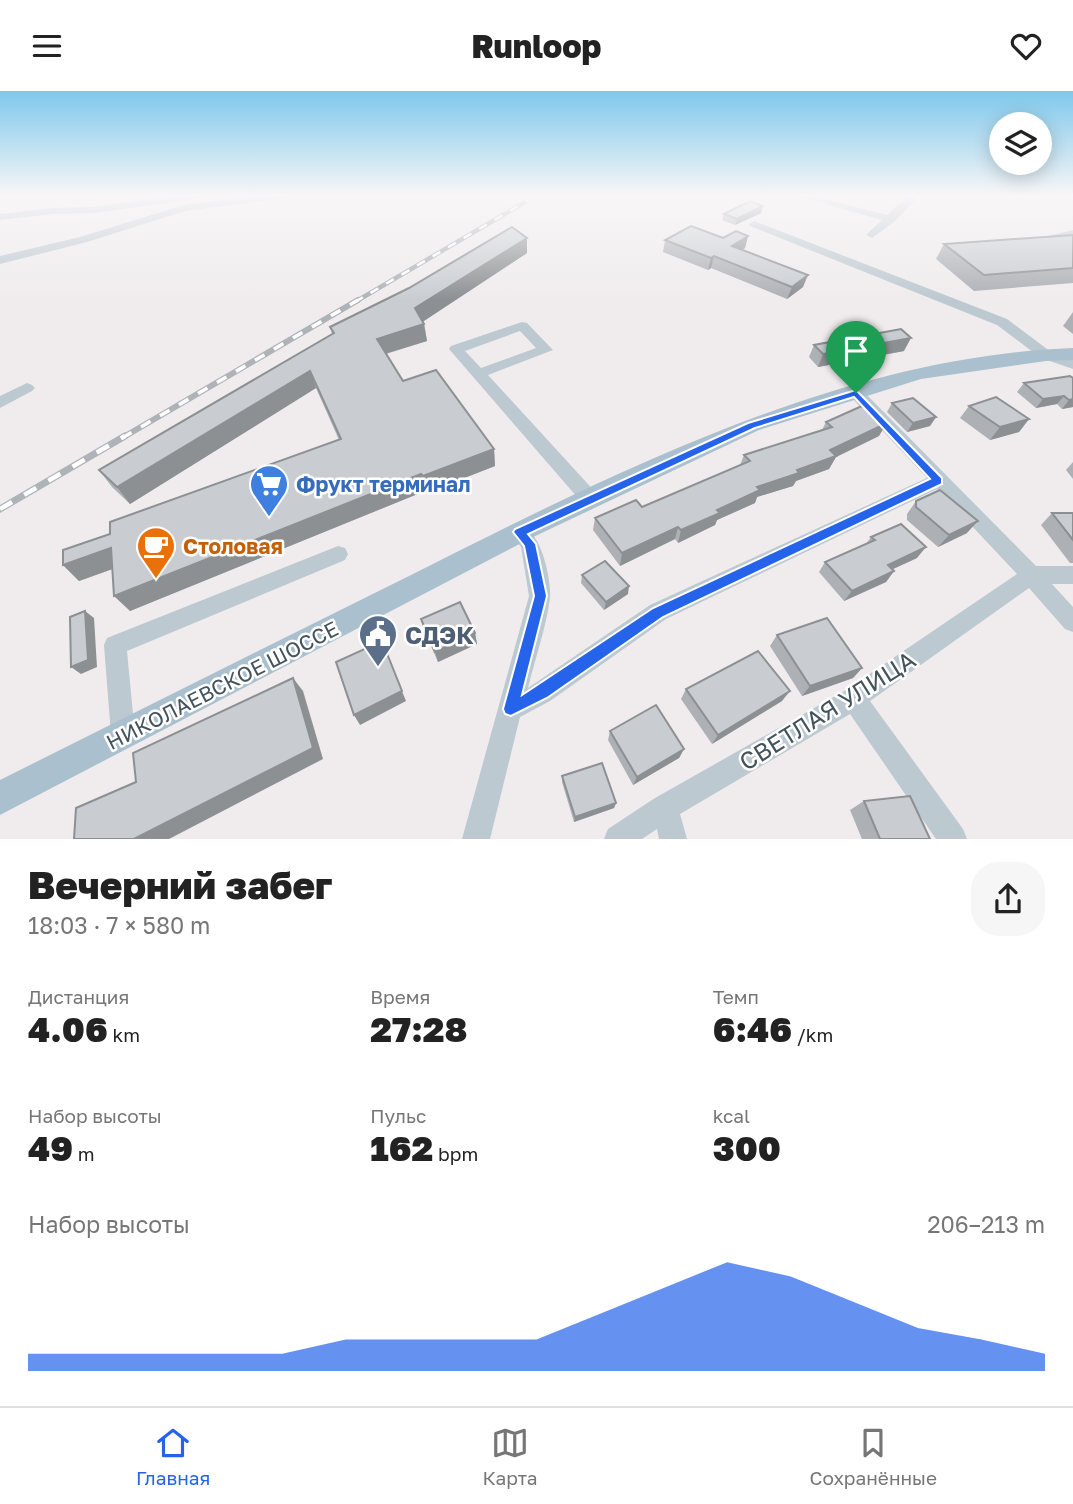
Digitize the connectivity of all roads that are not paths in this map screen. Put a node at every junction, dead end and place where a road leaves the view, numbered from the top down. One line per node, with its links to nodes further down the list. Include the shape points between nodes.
1 (115, 230): 7 (street)
2 (769, 230): 10 (street, via 1002,322)
3 (878, 230): 5 (street)
4 (1073, 233): 6 (street)
5 (872, 235)
6 (1024, 243)
7 (0, 260)
8 (492, 336): 11 (street); 11 (street, via 522,326 546,350); 13 (street, via 456,348)
9 (1073, 354): 10 (main road, НИКОЛАЕВСКОЕ ШОССЕ)
10 (1046, 355): 12 (street); 15 (main road, НИКОЛАЕВСКОЕ ШОССЕ, via 919,373)
11 (514, 361): 13 (street)
12 (1073, 364)
13 (477, 374): 18 (street)
14 (27, 388): 16 (street)
15 (856, 393): 17 (street); 18 (main road, НИКОЛАЕВСКОЕ ШОССЕ, via 751,425)
16 (0, 403)
17 (938, 481): 21 (street); 25 (street, via 658,612 542,693)
18 (591, 500): 19 (main road, НИКОЛАЕВСКОЕ ШОССЕ)
19 (520, 532): 25 (street, via 530,544 540,596); 26 (main road, НИКОЛАЕВСКОЕ ШОССЕ)
20 (338, 554): 26 (street, via 116,645)
21 (1031, 575): 22 (street); 23 (street); 24 (street, СВЕТЛАЯ УЛИЦА)
22 (1073, 575)
23 (1073, 622)
24 (854, 698): 28 (street, СВЕТЛАЯ УЛИЦА); 32 (street)
25 (511, 709): 29 (street)
26 (123, 735): 27 (main road, НИКОЛАЕВСКОЕ ШОССЕ)
27 (0, 797)
28 (664, 808): 30 (street, СВЕТЛАЯ УЛИЦА); 31 (street)
29 (476, 839)
30 (618, 839)
31 (673, 839)
32 (953, 839)

